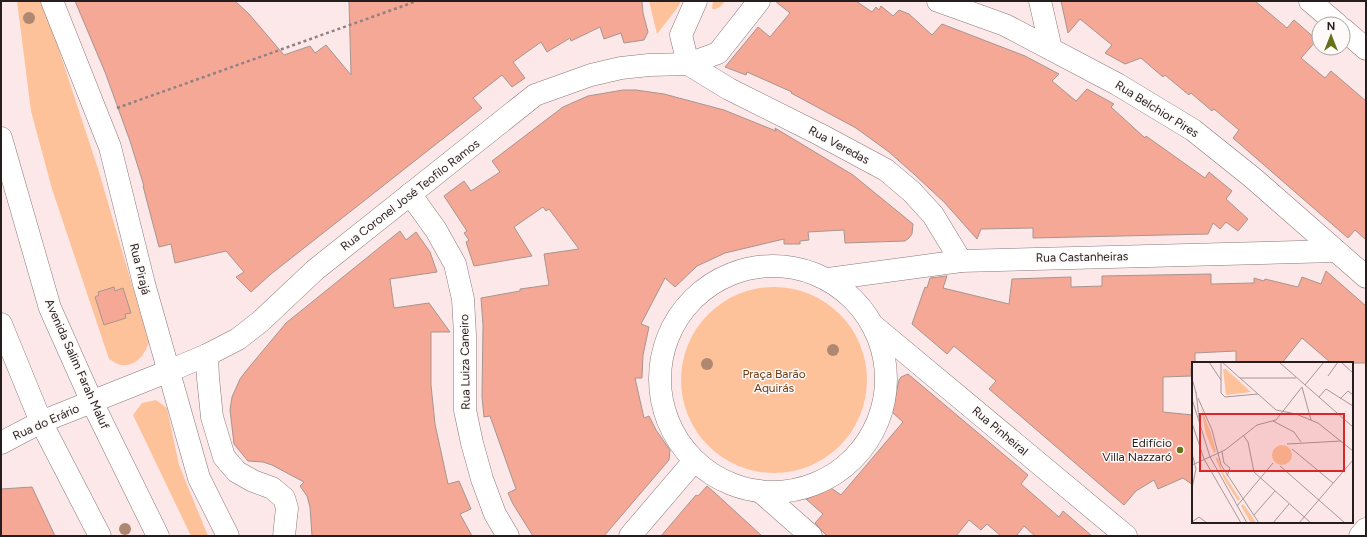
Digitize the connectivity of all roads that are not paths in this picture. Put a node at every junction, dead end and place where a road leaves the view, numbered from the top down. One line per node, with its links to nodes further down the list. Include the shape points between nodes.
1 (52, 1): 21 (main road, Rua Pirajá, via 110,147 144,284)
2 (696, 1): 11 (main road, via 681,34)
3 (759, 1): 11 (main road, via 718,53)
4 (938, 1): 9 (main road, Rua Belchior Pires, via 1005,25)
5 (1040, 1): 9 (main road)
6 (1310, 1): 7 (main road)
7 (1328, 16)
8 (1351, 36): 10 (main road)
9 (1051, 49): 14 (main road, Rua Belchior Pires, via 1117,84 1193,130 1253,178)
10 (1366, 49)
11 (688, 64): 13 (main road, Rua Coronel José Teofilo Ramos, via 621,68 591,75 536,95); 15 (main road, Rua Veredas, via 730,89 886,170 912,192 933,215)
12 (1, 138): 22 (main road, Avenida Salim Farah Maluf, via 50,308)
13 (410, 194): 20 (main road, Rua Coronel José Teofilo Ramos, via 315,270 238,339); 32 (main road, Rua Luiza Caneiro, via 436,230 454,264 463,299 465,410 482,479 495,514)
14 (1336, 251): 15 (main road, Rua Castanheiras); 16 (main road, Rua Belchior Pires)
15 (960, 260): 17 (main road, Rua Castanheiras)
16 (1366, 277)
17 (828, 279): 19 (main road, via 855,300); 25 (main road, via 797,268 760,266 725,276 695,297 672,326 661,360 660,397 672,432)
18 (1, 324): 23 (main road)
19 (875, 327): 26 (main road, via 886,360 886,395 876,428 856,457 828,478 796,490); 35 (main road, Rua Pinheiral)
20 (207, 356): 21 (main road, Rua Coronel José Teofilo Ramos); 31 (main road, via 212,417 224,457 238,472 253,482 272,488 284,498 287,508)
21 (169, 371): 22 (main road, Rua Coronel José Teofilo Ramos); 30 (main road, Rua Pirajá, via 199,478)
22 (92, 402): 23 (main road, Rua do Erário); 29 (main road, Avenida Salim Farah Maluf)
23 (41, 422): 24 (main road, Rua do Erário); 28 (main road)
24 (1, 444)
25 (694, 460): 26 (main road, via 725,482); 33 (main road)
26 (761, 492): 34 (main road)
27 (1366, 529): 36 (main road)
28 (100, 536)
29 (158, 536)
30 (228, 536)
31 (284, 536)
32 (508, 536)
33 (630, 536)
34 (811, 536)
35 (1126, 536)
36 (1360, 536)

